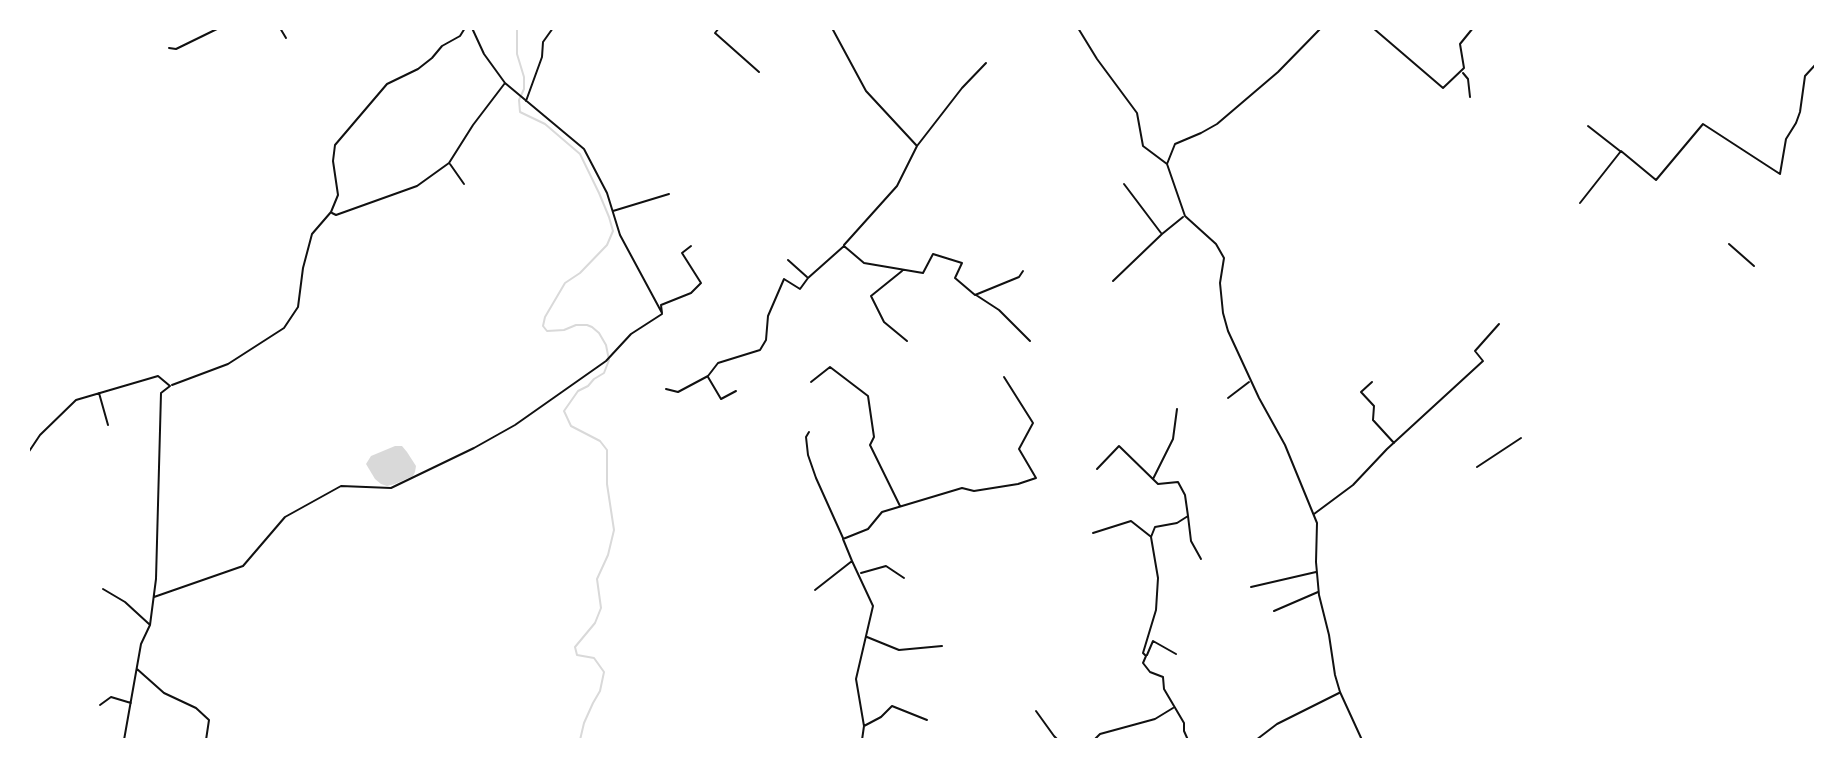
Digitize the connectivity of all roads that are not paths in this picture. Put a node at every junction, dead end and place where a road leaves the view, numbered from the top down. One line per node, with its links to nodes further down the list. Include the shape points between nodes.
1 (219, 28): 13 (street)
2 (280, 28): 12 (street)
3 (465, 28): 31 (street, via 418,69 387,84 335,145 338,195)
4 (472, 28): 18 (street)
5 (553, 28): 20 (street, via 543,42)
6 (719, 28): 17 (street, via 715,33)
7 (832, 28): 22 (street, via 866,91)
8 (1078, 28): 25 (street, via 1137,113 1143,146)
9 (1321, 28): 25 (street, via 1217,124 1175,144)
10 (1373, 28): 16 (street, via 1443,88)
11 (1473, 28): 16 (street, via 1460,44)
12 (286, 38)
13 (169, 48)
14 (986, 63): 22 (street)
15 (1816, 64): 23 (street, via 1805,76 1800,112 1786,139 1780,174 1703,124 1656,180)
16 (1461, 71): 19 (street)
17 (759, 72)
18 (505, 83): 20 (street); 24 (street)
19 (1470, 97)
20 (526, 101): 30 (street, via 584,149)
21 (1588, 126): 23 (street)
22 (917, 146): 36 (street, via 897,186)
23 (1621, 151): 29 (street)
24 (449, 163): 26 (street); 31 (street, via 417,186 336,215)
25 (1167, 164): 32 (street)
26 (464, 184)
27 (1124, 184): 33 (street)
28 (669, 194): 30 (street)
29 (1580, 203)
30 (613, 211): 44 (street)
31 (331, 212): 53 (street, via 312,234 298,307 284,328 228,364)
32 (1185, 216): 33 (street); 50 (street, via 1224,258 1223,313)
33 (1162, 234): 42 (street)
34 (1729, 244): 38 (street)
35 (691, 246): 44 (street, via 682,253 701,283 661,305)
36 (844, 246): 39 (street, via 864,263); 41 (street)
37 (788, 260): 41 (street)
38 (1754, 266)
39 (904, 270): 43 (street, via 923,273 933,254 962,263 955,278); 46 (street, via 871,296 884,322)
40 (1023, 271): 43 (street)
41 (808, 278): 48 (street, via 800,289 784,279 760,350 718,363)
42 (1113, 281)
43 (975, 295): 47 (street)
44 (662, 314): 82 (street, via 631,334 606,361 484,443 391,488 341,486 285,517 243,566)
45 (1499, 324): 62 (street, via 1475,351 1483,361)
46 (907, 341)
47 (1030, 341)
48 (708, 376): 54 (street, via 678,392); 55 (street, via 721,399)
49 (1004, 377): 67 (street, via 1033,423 1019,449 1036,478 974,491 962,488)
50 (1251, 381): 57 (street); 68 (street)
51 (811, 382): 67 (street, via 830,367 868,396 874,437 870,445)
52 (1372, 382): 62 (street, via 1361,392 1374,406 1373,420)
53 (170, 386): 56 (street, via 158,376); 82 (street, via 161,393)
54 (666, 389)
55 (736, 391)
56 (99, 393): 59 (street); 63 (street, via 76,400)
57 (1228, 398)
58 (1177, 409): 66 (street, via 1173,439)
59 (108, 425)
60 (809, 432): 72 (street, via 808,455)
61 (1521, 438): 64 (street)
62 (1394, 443): 68 (street, via 1353,485)
63 (28, 453)
64 (1477, 467)
65 (1097, 469): 66 (street, via 1119,446)
66 (1153, 479): 69 (street, via 1158,484 1178,482)
67 (900, 506): 72 (street)
68 (1313, 514): 75 (street)
69 (1188, 516): 71 (street, via 1155,527); 73 (street, via 1191,541)
70 (1093, 533): 71 (street, via 1131,521)
71 (1151, 537): 88 (street, via 1158,578)
72 (843, 539): 74 (street)
73 (1201, 559)
74 (852, 561): 76 (street); 80 (street)
75 (1317, 571): 78 (street); 81 (street)
76 (860, 573): 77 (street, via 886,566); 85 (street, via 873,606)
77 (904, 578)
78 (1251, 587)
79 (103, 589): 84 (street)
80 (815, 590)
81 (1319, 591): 83 (street); 90 (street)
82 (154, 597): 84 (street)
83 (1274, 611)
84 (150, 625): 89 (street)
85 (866, 637): 86 (street, via 899,650); 96 (street, via 856,679)
86 (942, 646)
87 (1176, 654): 88 (street, via 1153,641)
88 (1146, 656): 93 (street, via 1143,663 1163,677)
89 (137, 669): 91 (street); 98 (street, via 209,720)
90 (1340, 692): 103 (street); 104 (street)
91 (131, 704): 92 (street, via 111,697); 97 (street)
92 (100, 705)
93 (1174, 707): 101 (street); 102 (street)
94 (1036, 711): 100 (street)
95 (927, 720): 96 (street, via 892,706)
96 (864, 726): 99 (street)
97 (124, 740)
98 (206, 740)
99 (862, 740)
100 (1058, 740)
101 (1094, 740)
102 (1188, 740)
103 (1256, 740)
104 (1362, 740)

